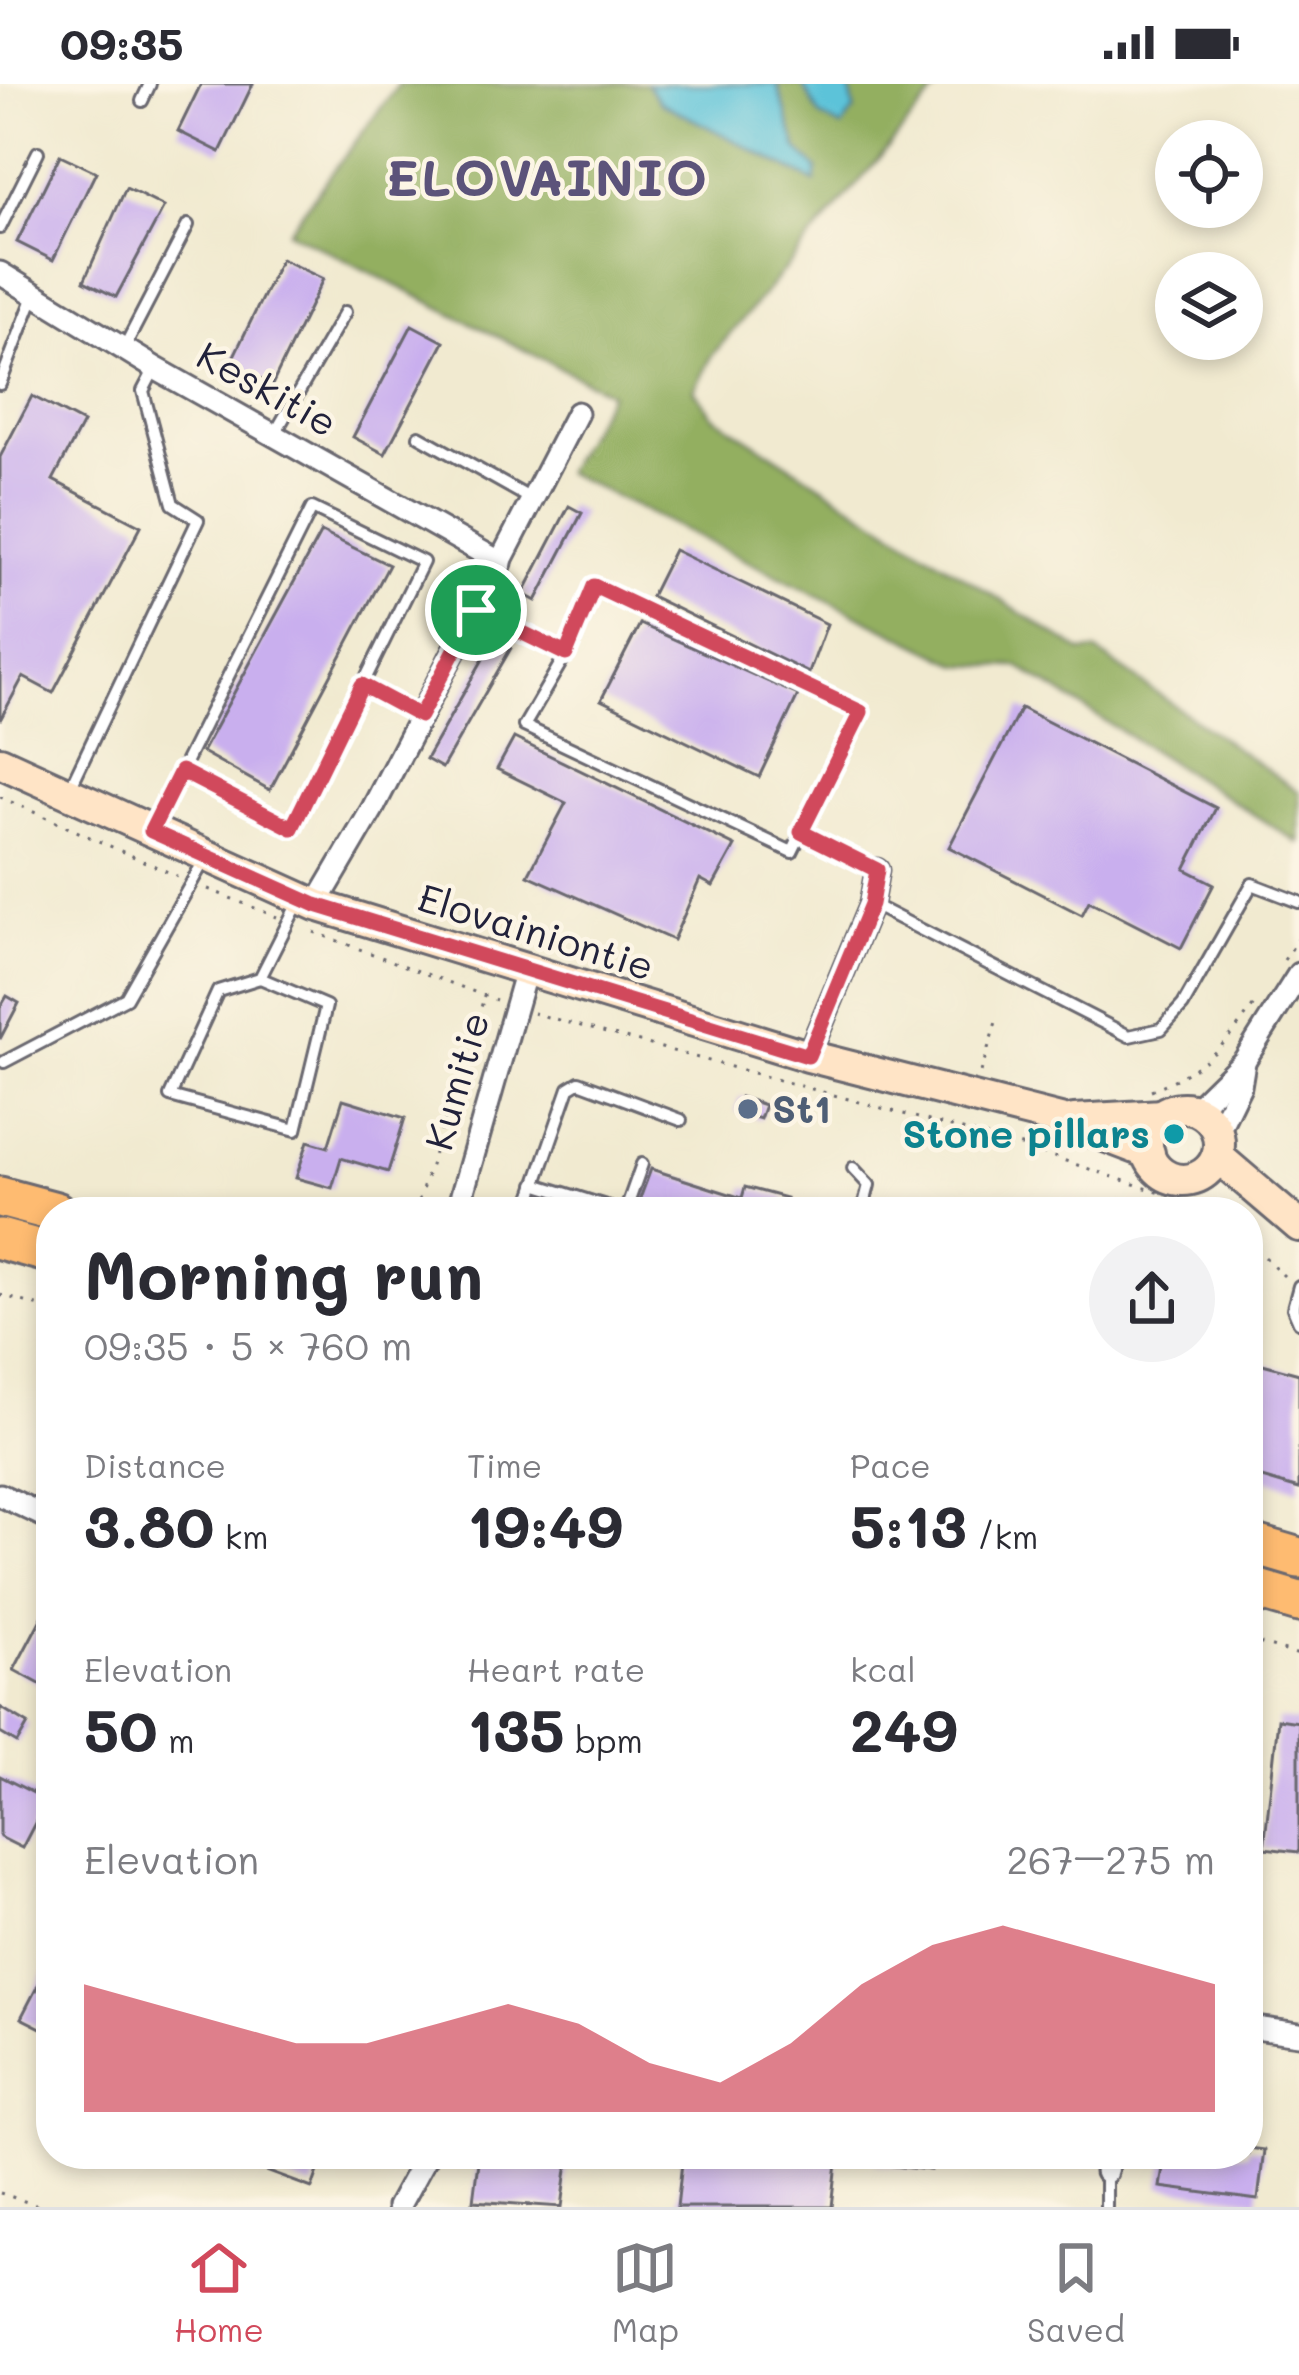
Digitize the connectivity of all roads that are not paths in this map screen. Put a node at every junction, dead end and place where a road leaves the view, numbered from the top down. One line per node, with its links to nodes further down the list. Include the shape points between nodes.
1 (150, 84): 2 (lane)
2 (142, 101)
3 (38, 152): 5 (lane)
4 (188, 225): 9 (lane)
5 (0, 228)
6 (0, 273): 7 (street, Keskitie)
7 (34, 296): 9 (street, Keskitie); 11 (lane)
8 (345, 312): 13 (lane)
9 (124, 348): 10 (street, Keskitie)
10 (155, 368): 13 (street, Keskitie); 23 (lane, via 143,392 173,504 198,520)
11 (0, 384)
12 (577, 413): 15 (street)
13 (274, 435): 16 (street, Keskitie)
14 (419, 436): 15 (lane)
15 (533, 500): 16 (street)
16 (501, 563): 17 (street)
17 (476, 610): 18 (lane); 20 (street)
18 (566, 654): 25 (lane, via 524,726 792,852); 25 (lane, via 594,586 861,712)
19 (362, 685): 20 (lane); 22 (lane, via 292,828); 22 (lane, via 423,562 312,508)
20 (420, 716): 28 (street)
21 (0, 762): 23 (main road, Elovainiontie)
22 (181, 771): 24 (lane)
23 (68, 793): 24 (main road, Elovainiontie)
24 (151, 831): 26 (main road, Elovainiontie)
25 (801, 832): 27 (lane)
26 (207, 857): 28 (main road, Elovainiontie); 36 (lane, via 126,998)
27 (877, 870): 30 (street)
28 (308, 902): 32 (main road, Elovainiontie); 33 (lane)
29 (1299, 902): 30 (lane, via 1252,884 1183,1005 1161,1029 1129,1036)
30 (871, 904): 34 (street)
31 (1292, 966): 35 (street)
32 (526, 970): 34 (main road, Elovainiontie); 47 (street, Kumitie)
33 (260, 978): 33 (lane, via 218,991 170,1096 296,1130 326,1006)
34 (808, 1056): 39 (main road, Elovainiontie)
35 (1244, 1061): 37 (street); 40 (street)
36 (4, 1062)
37 (1178, 1112): 39 (main road, Elovainiontie); 40 (main road); 41 (main road, via 1150,1132)
38 (681, 1120): 45 (lane, via 579,1082 569,1088)
39 (1068, 1121): 41 (main road, Elovainiontie)
40 (1217, 1145): 44 (main road); 55 (main road)
41 (1149, 1153): 44 (main road, via 1165,1175)
42 (642, 1164): 50 (lane)
43 (853, 1168): 51 (lane, via 869,1185)
44 (1192, 1178): 52 (main road)
45 (535, 1184): 48 (lane); 49 (lane)
46 (0, 1197): 53 (highway)
47 (461, 1197)
48 (531, 1197)
49 (577, 1197)
50 (630, 1197)
51 (866, 1197)
52 (1235, 1197)
53 (36, 1207)
54 (1263, 1209): 55 (main road)
55 (1294, 1223)
56 (0, 1239): 57 (highway)
57 (36, 1249)
58 (1299, 1285): 59 (lane)
59 (1299, 1322)
60 (0, 1495): 61 (street)
61 (36, 1512)
62 (1263, 1548): 63 (highway)
63 (1299, 1558)
64 (1263, 1591): 65 (highway)
65 (1299, 1601)
66 (1263, 2029): 67 (street)
67 (1299, 2034)
68 (419, 2169): 70 (street)
69 (1107, 2169): 71 (lane)
70 (398, 2207)
71 (1106, 2207)

